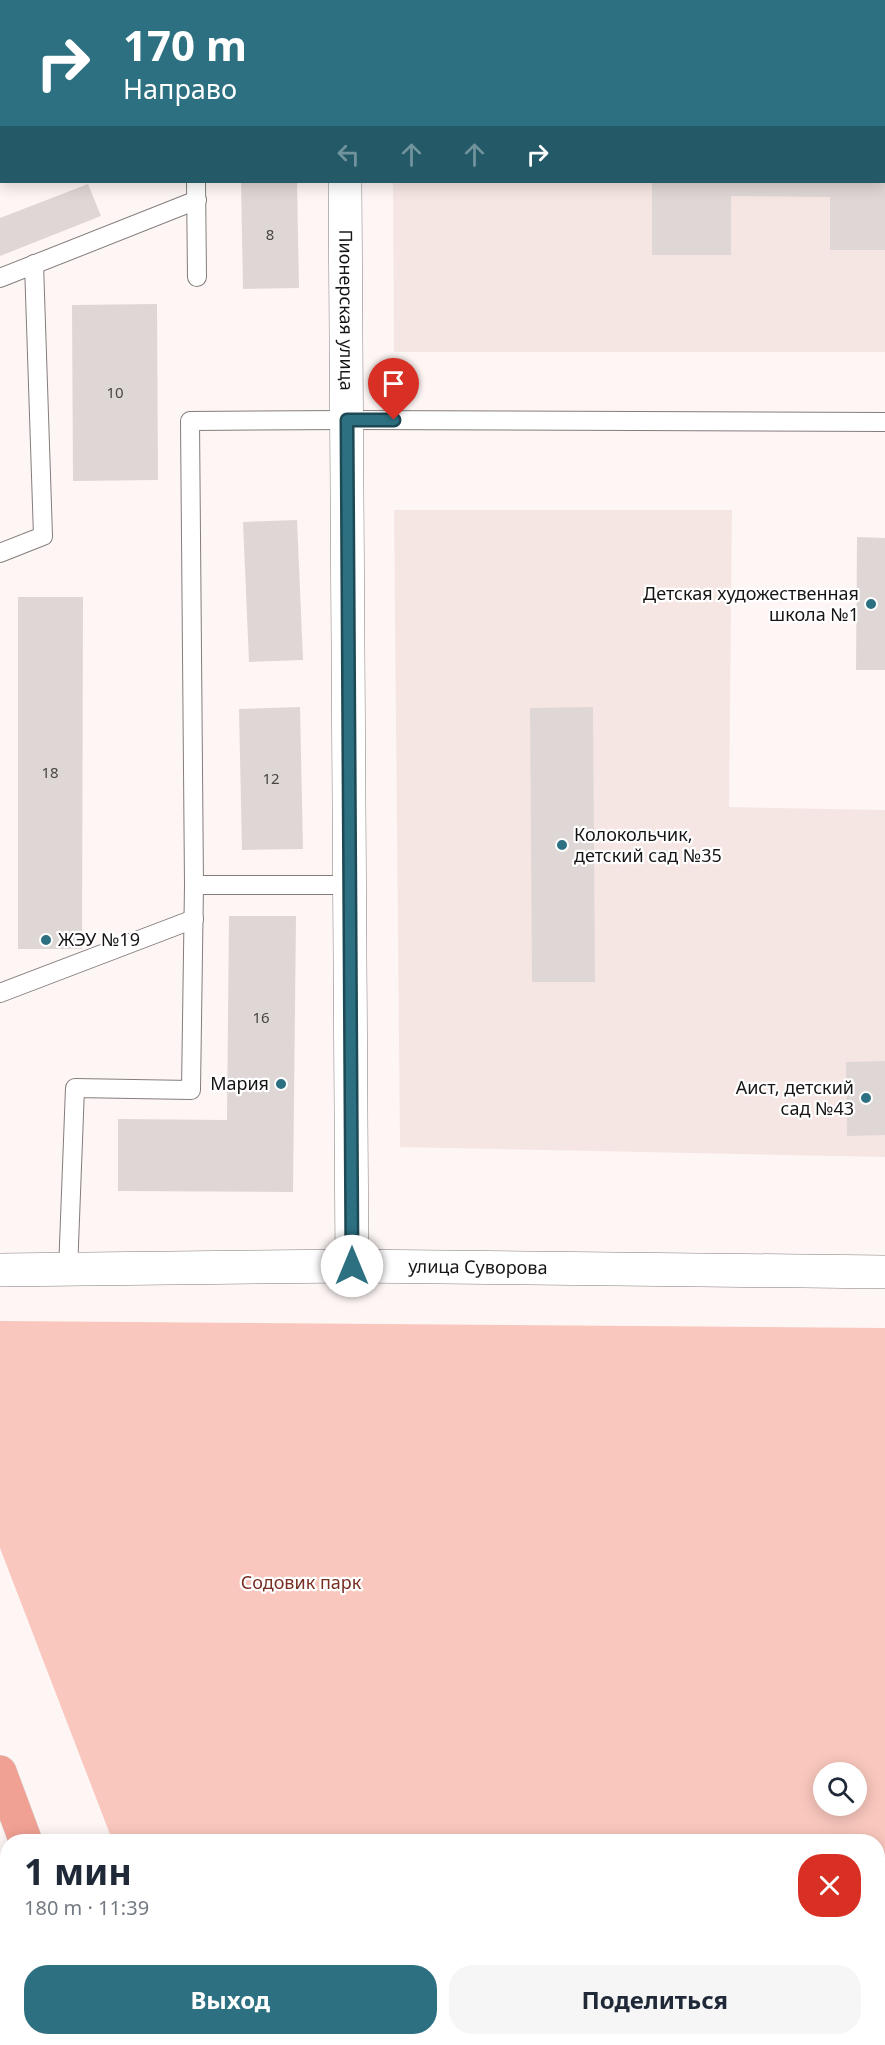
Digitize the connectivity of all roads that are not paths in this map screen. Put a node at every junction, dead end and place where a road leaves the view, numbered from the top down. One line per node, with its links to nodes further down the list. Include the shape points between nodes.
1 (196, 183): 3 (lane)
2 (345, 183): 7 (street, Пионерская улица)
3 (196, 200): 4 (lane); 5 (lane)
4 (34, 264): 6 (lane); 9 (lane, via 43,536)
5 (197, 277)
6 (0, 278)
7 (347, 420): 8 (lane); 10 (lane, via 190,421); 11 (street, Пионерская улица)
8 (885, 422)
9 (0, 554)
10 (194, 885): 11 (lane); 12 (lane)
11 (351, 885): 14 (street, Пионерская улица)
12 (194, 919): 13 (lane); 16 (lane, via 191,1090 75,1088)
13 (0, 993)
14 (352, 1266): 16 (street, улица Суворова); 17 (street, улица Суворова)
15 (0, 1270): 16 (street, улица Суворова)
16 (68, 1271)
17 (885, 1272)
18 (0, 1772): 19 (main road)
19 (23, 1834)

